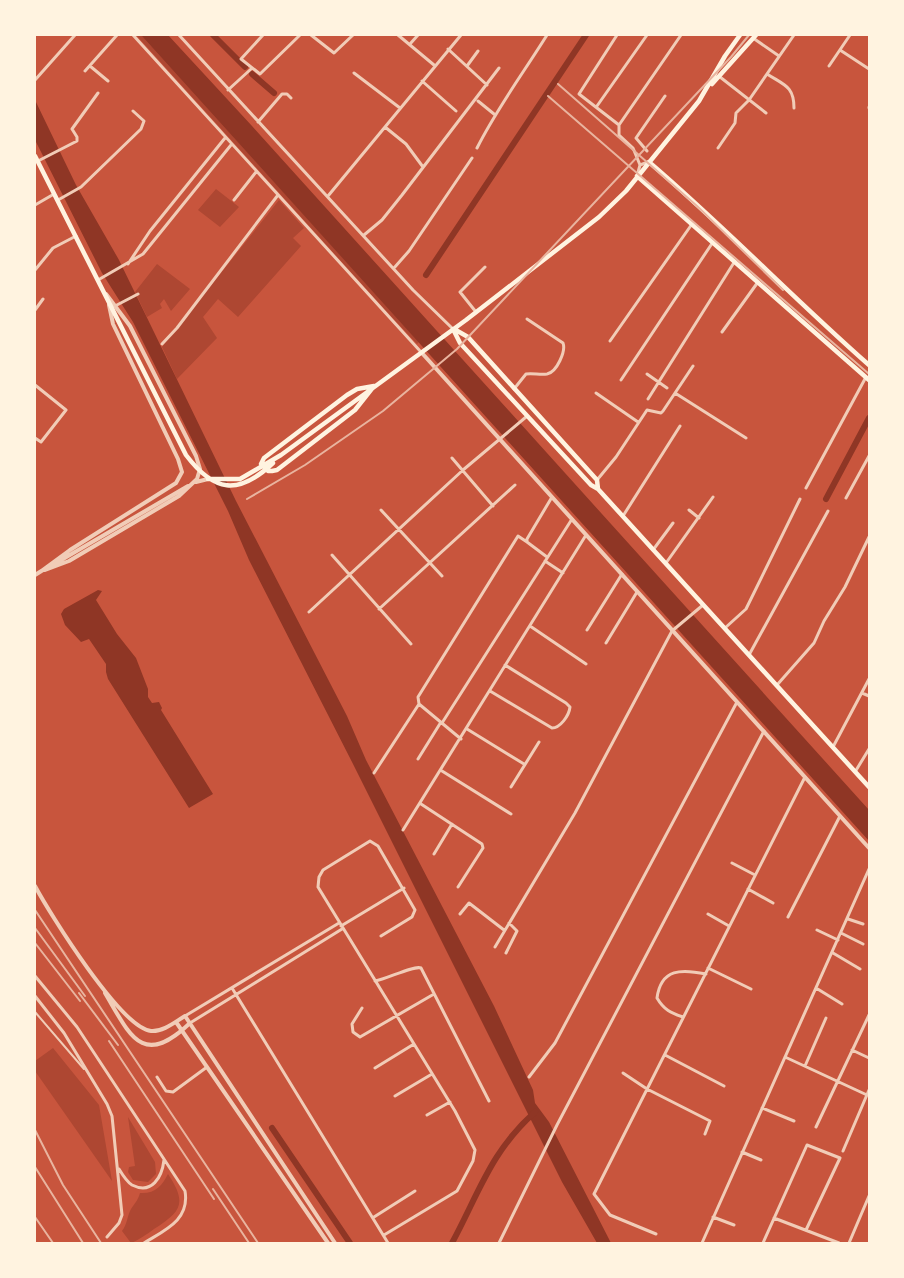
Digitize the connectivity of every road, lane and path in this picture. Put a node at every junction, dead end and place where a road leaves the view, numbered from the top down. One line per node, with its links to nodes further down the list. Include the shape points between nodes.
1 (75, 35): 36 (street)
2 (117, 35): 26 (street)
3 (133, 35): 57 (street)
4 (179, 35): 41 (street)
5 (262, 35): 29 (street, via 241,59)
6 (300, 35): 29 (street, via 264,72 260,74)
7 (311, 35): 8 (street, via 334,53)
8 (353, 35)
9 (398, 35): 20 (street)
10 (418, 35): 20 (street)
11 (461, 35): 21 (street)
12 (548, 35): 53 (street)
13 (617, 35): 47 (street, via 579,91 581,96)
14 (646, 35): 47 (street)
15 (682, 35): 55 (street)
16 (740, 35): 40 (main road)
17 (794, 35): 24 (street)
18 (850, 35): 22 (street)
19 (754, 37): 24 (street); 35 (main road)
20 (410, 44): 25 (street)
21 (448, 48): 25 (street); 27 (street)
22 (840, 50): 28 (street); 31 (street)
23 (478, 51): 27 (street)
24 (779, 56): 34 (street)
25 (434, 65): 38 (street)
26 (90, 66): 32 (street); 37 (street)
27 (467, 66): 39 (street)
28 (829, 66)
29 (251, 68): 41 (street)
30 (499, 68): 39 (street)
31 (869, 70)
32 (85, 71)
33 (354, 73): 48 (street)
34 (767, 74): 45 (street); 49 (street, via 791,89)
35 (720, 77): 40 (main road); 45 (street)
36 (35, 80)
37 (108, 81)
38 (422, 81): 48 (street); 51 (street)
39 (487, 85): 66 (street)
40 (709, 87): 64 (main road)
41 (228, 90): 54 (street)
42 (98, 93): 63 (street, via 72,129 77,141)
43 (665, 96): 61 (street, via 636,138)
44 (292, 98): 54 (street, via 282,94)
45 (749, 100): 52 (street); 60 (street, via 736,113 735,123)
46 (478, 101): 53 (street)
47 (597, 106): 55 (street)
48 (400, 108): 56 (street)
49 (794, 108)
50 (133, 111): 72 (street, via 144,121 141,129 80,189)
51 (456, 111)
52 (766, 113)
53 (494, 114): 59 (street)
54 (258, 122): 71 (street)
55 (619, 125): 65 (street, via 619,135 633,148)
56 (385, 126): 66 (street, via 406,144); 71 (street)
57 (225, 138): 58 (street); 80 (street)
58 (231, 145): 67 (street); 80 (street, via 150,247)
59 (477, 148)
60 (718, 148)
61 (647, 151)
62 (472, 158): 82 (street)
63 (36, 159): 69 (main road)
64 (649, 162): 65 (street); 68 (main road); 98 (main road, via 713,217 790,294)
65 (640, 165): 68 (street)
66 (423, 167): 76 (street, via 382,220)
67 (256, 172): 70 (street); 73 (street)
68 (637, 176): 75 (main road); 91 (main road, via 599,217)
69 (54, 194): 72 (main road); 74 (street)
70 (278, 195): 96 (street); 97 (street)
71 (328, 196): 76 (street)
72 (58, 200): 77 (main road)
73 (234, 200)
74 (35, 206)
75 (692, 223): 78 (main road); 95 (street)
76 (364, 235): 82 (street)
77 (76, 236): 83 (street, via 53,248); 84 (main road)
78 (714, 242): 79 (main road); 102 (street)
79 (735, 261): 85 (main road); 103 (street)
80 (126, 266): 84 (street)
81 (484, 267): 91 (street, via 460,292)
82 (394, 268): 93 (street)
83 (35, 270)
84 (98, 280): 86 (main road)
85 (758, 281): 94 (street); 101 (main road)
86 (106, 294): 89 (street); 120 (main road, via 186,454); 122 (street, via 113,324 178,459 181,475)
87 (138, 294): 89 (street)
88 (43, 299): 90 (street)
89 (115, 306): 127 (street, via 130,326 196,456 200,469 197,479)
90 (35, 310)
91 (476, 312): 93 (main road)
92 (527, 319): 107 (street, via 563,343 564,352 549,374 526,374)
93 (453, 328): 97 (main road); 107 (main road, via 468,337); 111 (main road, via 460,343)
94 (722, 332)
95 (610, 341)
96 (162, 344)
97 (422, 352): 105 (main road); 116 (street)
98 (869, 365)
99 (693, 366): 109 (street)
100 (647, 374): 103 (street)
101 (868, 379): 124 (street)
102 (621, 380)
103 (659, 382): 106 (street); 110 (street)
104 (35, 385): 114 (street, via 66,410 41,442)
105 (374, 386): 105 (main road, via 355,410 277,470 268,471 261,464 264,458 346,395); 120 (main road, via 250,475)
106 (667, 388)
107 (514, 389): 121 (main road)
108 (596, 393): 112 (street)
109 (675, 393): 112 (street, via 661,413 647,410); 115 (street)
110 (648, 399)
111 (526, 416): 116 (street); 126 (main road)
112 (638, 422): 121 (street)
113 (680, 426): 137 (street)
114 (35, 438)
115 (746, 438)
116 (501, 439): 119 (street); 128 (street)
117 (869, 456): 130 (street)
118 (452, 458): 119 (street)
119 (463, 470): 133 (street); 141 (street)
120 (208, 479): 150 (street, via 192,484)
121 (597, 480): 126 (main road)
122 (173, 485): 125 (street); 127 (street)
123 (515, 485): 133 (street)
124 (806, 488)
125 (167, 489): 132 (street); 150 (street)
126 (598, 489): 137 (main road)
127 (179, 496): 132 (street)
128 (552, 497): 139 (street); 144 (street)
129 (713, 497): 138 (street)
130 (846, 498)
131 (800, 499): 161 (street, via 746,609)
132 (173, 500): 150 (street, via 69,561)
133 (493, 506): 149 (street)
134 (382, 510): 141 (street)
135 (689, 510): 138 (street)
136 (828, 511): 166 (street)
137 (624, 516): 145 (main road)
138 (698, 518): 148 (street)
139 (572, 519): 142 (street); 147 (street)
140 (673, 523): 145 (street)
141 (399, 529): 149 (street); 154 (street)
142 (586, 535): 151 (street); 152 (street)
143 (869, 537): 170 (street, via 814,643)
144 (527, 542): 147 (street); 175 (street, via 518,536 418,697)
145 (653, 550): 148 (main road)
146 (332, 555): 154 (street)
147 (546, 559): 151 (street); 176 (street)
148 (666, 563): 157 (main road)
149 (430, 564): 155 (street); 158 (street)
150 (42, 571): 153 (street)
151 (562, 574): 160 (street)
152 (622, 574): 156 (street); 162 (street)
153 (35, 575)
154 (350, 575): 158 (street); 159 (street)
155 (442, 576)
156 (637, 592): 163 (street); 164 (street)
157 (703, 604): 161 (main road); 163 (street)
158 (379, 609): 165 (street)
159 (309, 612)
160 (530, 626): 167 (street); 168 (street)
161 (725, 628): 166 (main road)
162 (587, 630)
163 (672, 631): 174 (street); 210 (street, via 575,813)
164 (606, 643)
165 (410, 644)
166 (749, 655): 170 (main road)
167 (586, 664)
168 (505, 665): 171 (street); 171 (street, via 568,705 570,712 557,728 552,728)
169 (869, 679): 172 (street)
170 (777, 686): 181 (main road)
171 (490, 691): 177 (street)
172 (862, 693): 173 (street); 181 (street)
173 (869, 696)
174 (737, 702): 178 (street); 258 (street, via 555,1043)
175 (419, 704): 176 (street); 187 (street)
176 (442, 723): 179 (street); 183 (street)
177 (467, 729): 179 (street); 184 (street)
178 (764, 731): 188 (street); 291 (street, via 557,1125)
179 (461, 739): 185 (street)
180 (538, 742): 184 (street)
181 (833, 748): 186 (main road)
182 (869, 749): 186 (street)
183 (418, 759)
184 (524, 764): 190 (street)
185 (442, 770): 191 (street); 192 (street)
186 (855, 772): 189 (main road)
187 (374, 773)
188 (805, 777): 193 (street); 200 (street)
189 (869, 785)
190 (511, 787)
191 (421, 804): 194 (street); 195 (street)
192 (511, 814)
193 (840, 816): 196 (street); 208 (street)
194 (452, 824): 197 (street); 202 (street, via 482,844 483,848)
195 (403, 830)
196 (869, 848)
197 (434, 854)
198 (732, 863): 200 (street)
199 (869, 869): 209 (street)
200 (755, 874): 204 (street)
201 (35, 886): 227 (street)
202 (458, 887)
203 (404, 888): 212 (street); 212 (street, via 378,846 370,841 365,843 319,876 318,887); 217 (street, via 415,914)
204 (748, 889): 205 (street); 213 (street)
205 (773, 903)
206 (460, 914): 214 (street, via 469,903)
207 (708, 914): 213 (street)
208 (788, 917)
209 (848, 919): 211 (street); 216 (street)
210 (509, 923): 214 (street); 221 (street, via 518,931)
211 (863, 924)
212 (341, 926): 228 (street); 229 (street); 232 (street)
213 (729, 926): 223 (street)
214 (504, 930): 220 (street)
215 (817, 930): 218 (street)
216 (841, 933): 218 (street); 219 (street)
217 (381, 936)
218 (838, 940): 222 (street)
219 (863, 944)
220 (494, 947)
221 (506, 953)
222 (833, 953): 224 (street); 230 (street)
223 (708, 968): 225 (street); 231 (street)
224 (860, 969)
225 (706, 974): 241 (street); 241 (street, via 672,972 662,983 657,998 661,1005 670,1013)
226 (35, 976): 274 (street, via 77,1027)
227 (98, 980): 243 (street, via 127,1017 140,1028 160,1030); 245 (street, via 138,1042 151,1046)
228 (375, 981): 233 (street, via 418,966); 240 (street)
229 (232, 988): 232 (street); 239 (street)
230 (816, 988): 235 (street); 249 (street)
231 (751, 989)
232 (236, 994): 244 (street); 279 (street)
233 (434, 994): 240 (street); 265 (street)
234 (35, 996): 255 (street, via 64,1033)
235 (842, 1004)
236 (362, 1008): 240 (street, via 352,1024 353,1032 360,1037)
237 (35, 1012): 255 (lane)
238 (869, 1015): 247 (street)
239 (185, 1016): 243 (street); 244 (street)
240 (396, 1016): 246 (street)
241 (683, 1017): 248 (street)
242 (826, 1018): 251 (street)
243 (176, 1022): 245 (street)
244 (190, 1023): 245 (street); 289 (street)
245 (182, 1031): 252 (street)
246 (414, 1044): 253 (street); 256 (street)
247 (852, 1050): 250 (street); 259 (street)
248 (665, 1055): 260 (street); 261 (street)
249 (784, 1057): 251 (street); 267 (street)
250 (869, 1058)
251 (805, 1066): 259 (street)
252 (207, 1067): 257 (street, via 172,1092 166,1091); 288 (street)
253 (375, 1068)
254 (624, 1073): 261 (street)
255 (89, 1074): 276 (street, via 112,1116)
256 (432, 1074): 264 (street); 266 (street)
257 (157, 1077)
258 (529, 1077)
259 (837, 1081): 263 (street); 270 (street)
260 (724, 1086)
261 (647, 1089): 271 (street, via 710,1121); 284 (street, via 594,1194 610,1215)
262 (869, 1090): 263 (street)
263 (867, 1095): 272 (street)
264 (395, 1096)
265 (489, 1101)
266 (450, 1102): 268 (street); 285 (street, via 475,1150 473,1161 457,1191 450,1197)
267 (762, 1108): 269 (street); 273 (street)
268 (427, 1115)
269 (794, 1121)
270 (816, 1127)
271 (705, 1134)
272 (843, 1151)
273 (742, 1152): 275 (street); 280 (street)
274 (164, 1160): 276 (street, via 158,1182 150,1186 130,1184); 287 (street, via 185,1192 186,1206 176,1222)
275 (761, 1160)
276 (118, 1168): 286 (street, via 122,1215)
277 (415, 1191): 279 (street)
278 (869, 1196): 295 (street)
279 (373, 1217): 285 (street)
280 (713, 1217): 282 (street); 292 (street)
281 (774, 1218): 283 (street); 283 (street, via 807,1145 840,1158); 293 (street)
282 (734, 1225)
283 (806, 1230): 294 (street)
284 (656, 1234)
285 (384, 1235): 290 (street)
286 (107, 1237)
287 (144, 1243)
288 (328, 1243)
289 (335, 1243)
290 (388, 1243)
291 (499, 1243)
292 (702, 1243)
293 (763, 1243)
294 (839, 1243)
295 (849, 1243)

